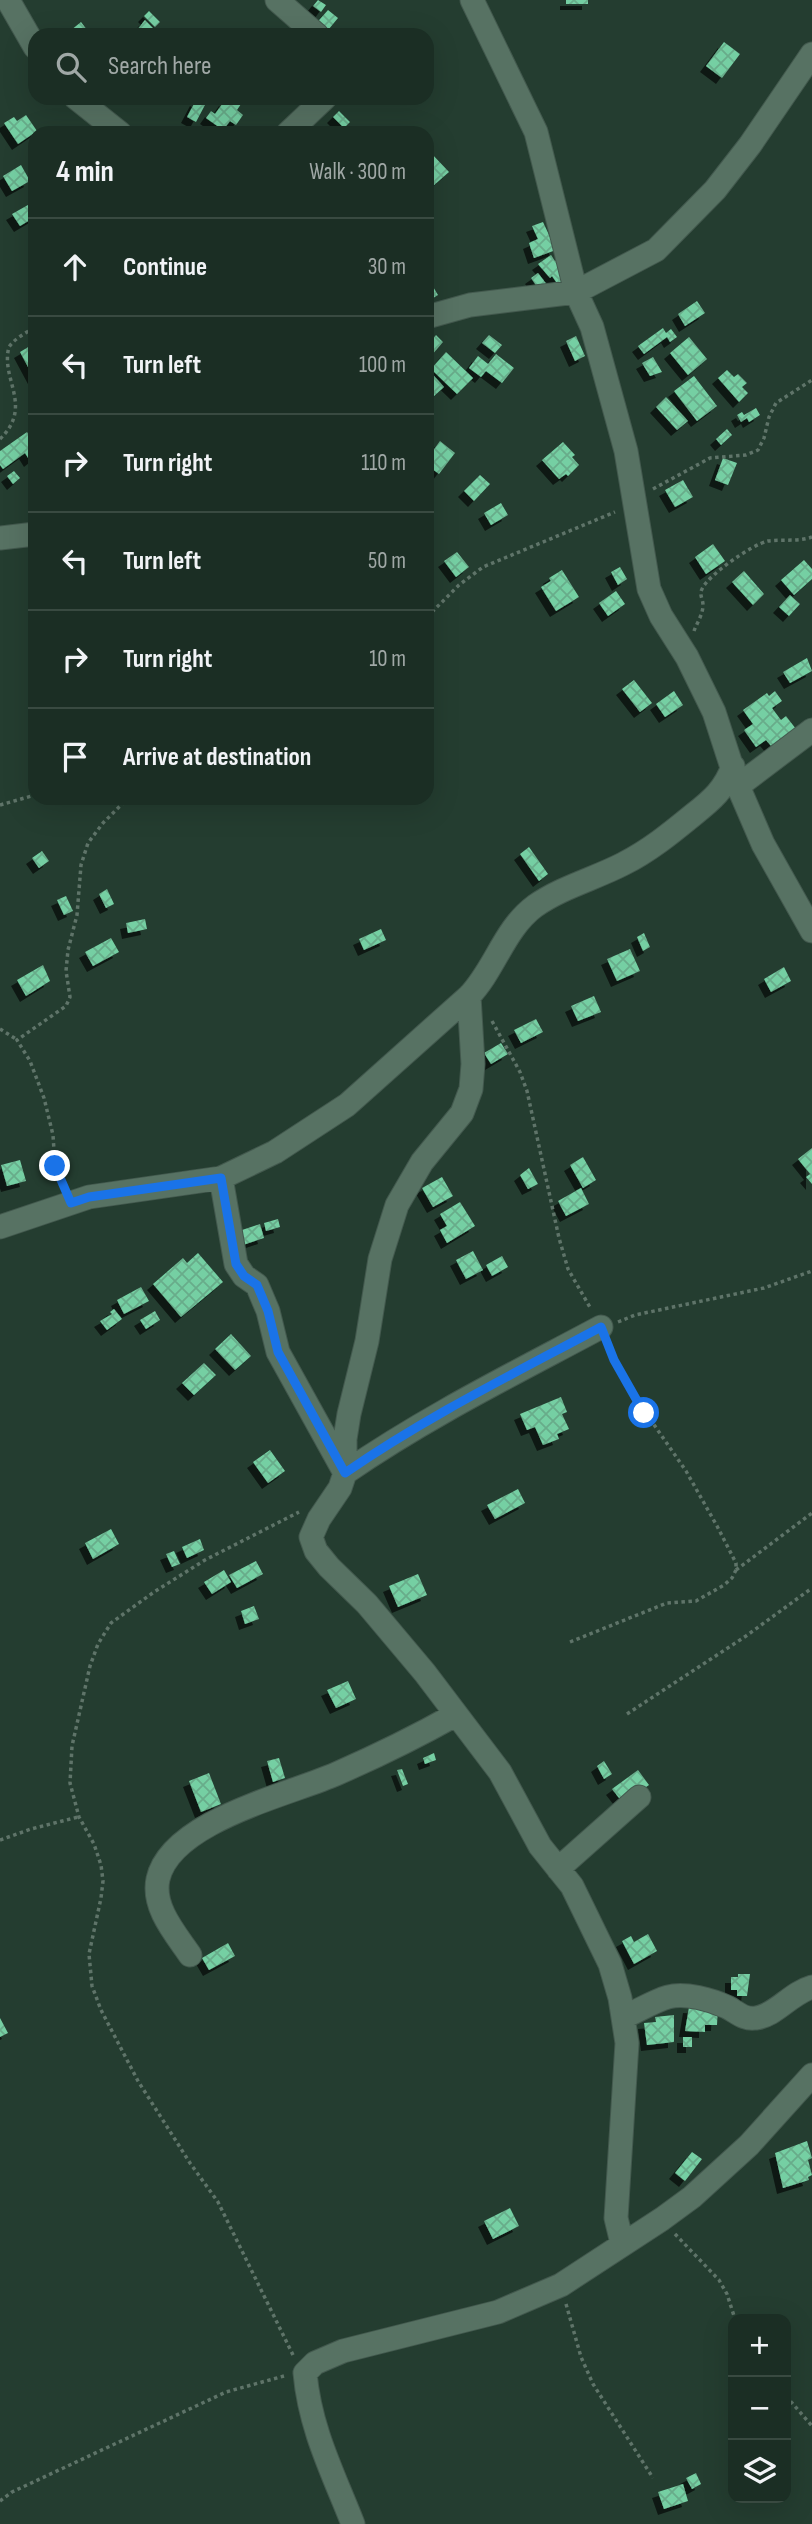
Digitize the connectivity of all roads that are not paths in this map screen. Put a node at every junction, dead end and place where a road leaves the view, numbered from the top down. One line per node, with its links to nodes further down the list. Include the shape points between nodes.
1 (8, 0): 5 (street)
2 (277, 0): 4 (street)
3 (472, 0): 11 (street, via 536,132)
4 (309, 28)
5 (28, 35)
6 (812, 54): 11 (street, via 750,145 698,210 656,250)
7 (85, 105): 9 (street)
8 (318, 105): 10 (street)
9 (111, 126)
10 (295, 126)
11 (576, 292): 12 (street, via 470,305); 16 (street, via 592,327 612,397 636,500 649,589 714,712)
12 (434, 315)
13 (28, 535): 14 (street)
14 (0, 538)
15 (812, 730): 16 (street)
16 (735, 776): 17 (street, via 763,844); 18 (street, via 657,844 536,906 519,921 482,982)
17 (812, 931)
18 (468, 996): 19 (street, via 347,1105 275,1153); 22 (street, via 471,1089 462,1113 408,1182 387,1234 349,1414)
19 (221, 1178): 20 (street, via 89,1197); 22 (street, via 236,1264 257,1285 278,1352)
20 (0, 1227)
21 (604, 1332): 22 (street, via 430,1419)
22 (345, 1473): 23 (street, via 311,1537 316,1551 425,1672)
23 (455, 1715): 25 (street, via 500,1772); 26 (street, via 360,1764 234,1812 178,1847 163,1865 158,1898)
24 (639, 1797): 25 (street)
25 (558, 1869): 28 (street, via 572,1886 610,1964)
26 (190, 1955)
27 (812, 1987): 28 (street, via 760,2018 748,2019 710,2001 670,1996)
28 (624, 2017): 30 (street, via 627,2067 616,2218)
29 (812, 2075): 30 (street, via 724,2170 662,2219)
30 (622, 2243): 31 (street, via 561,2285 498,2312 315,2362 305,2373 316,2433)
31 (353, 2524)

